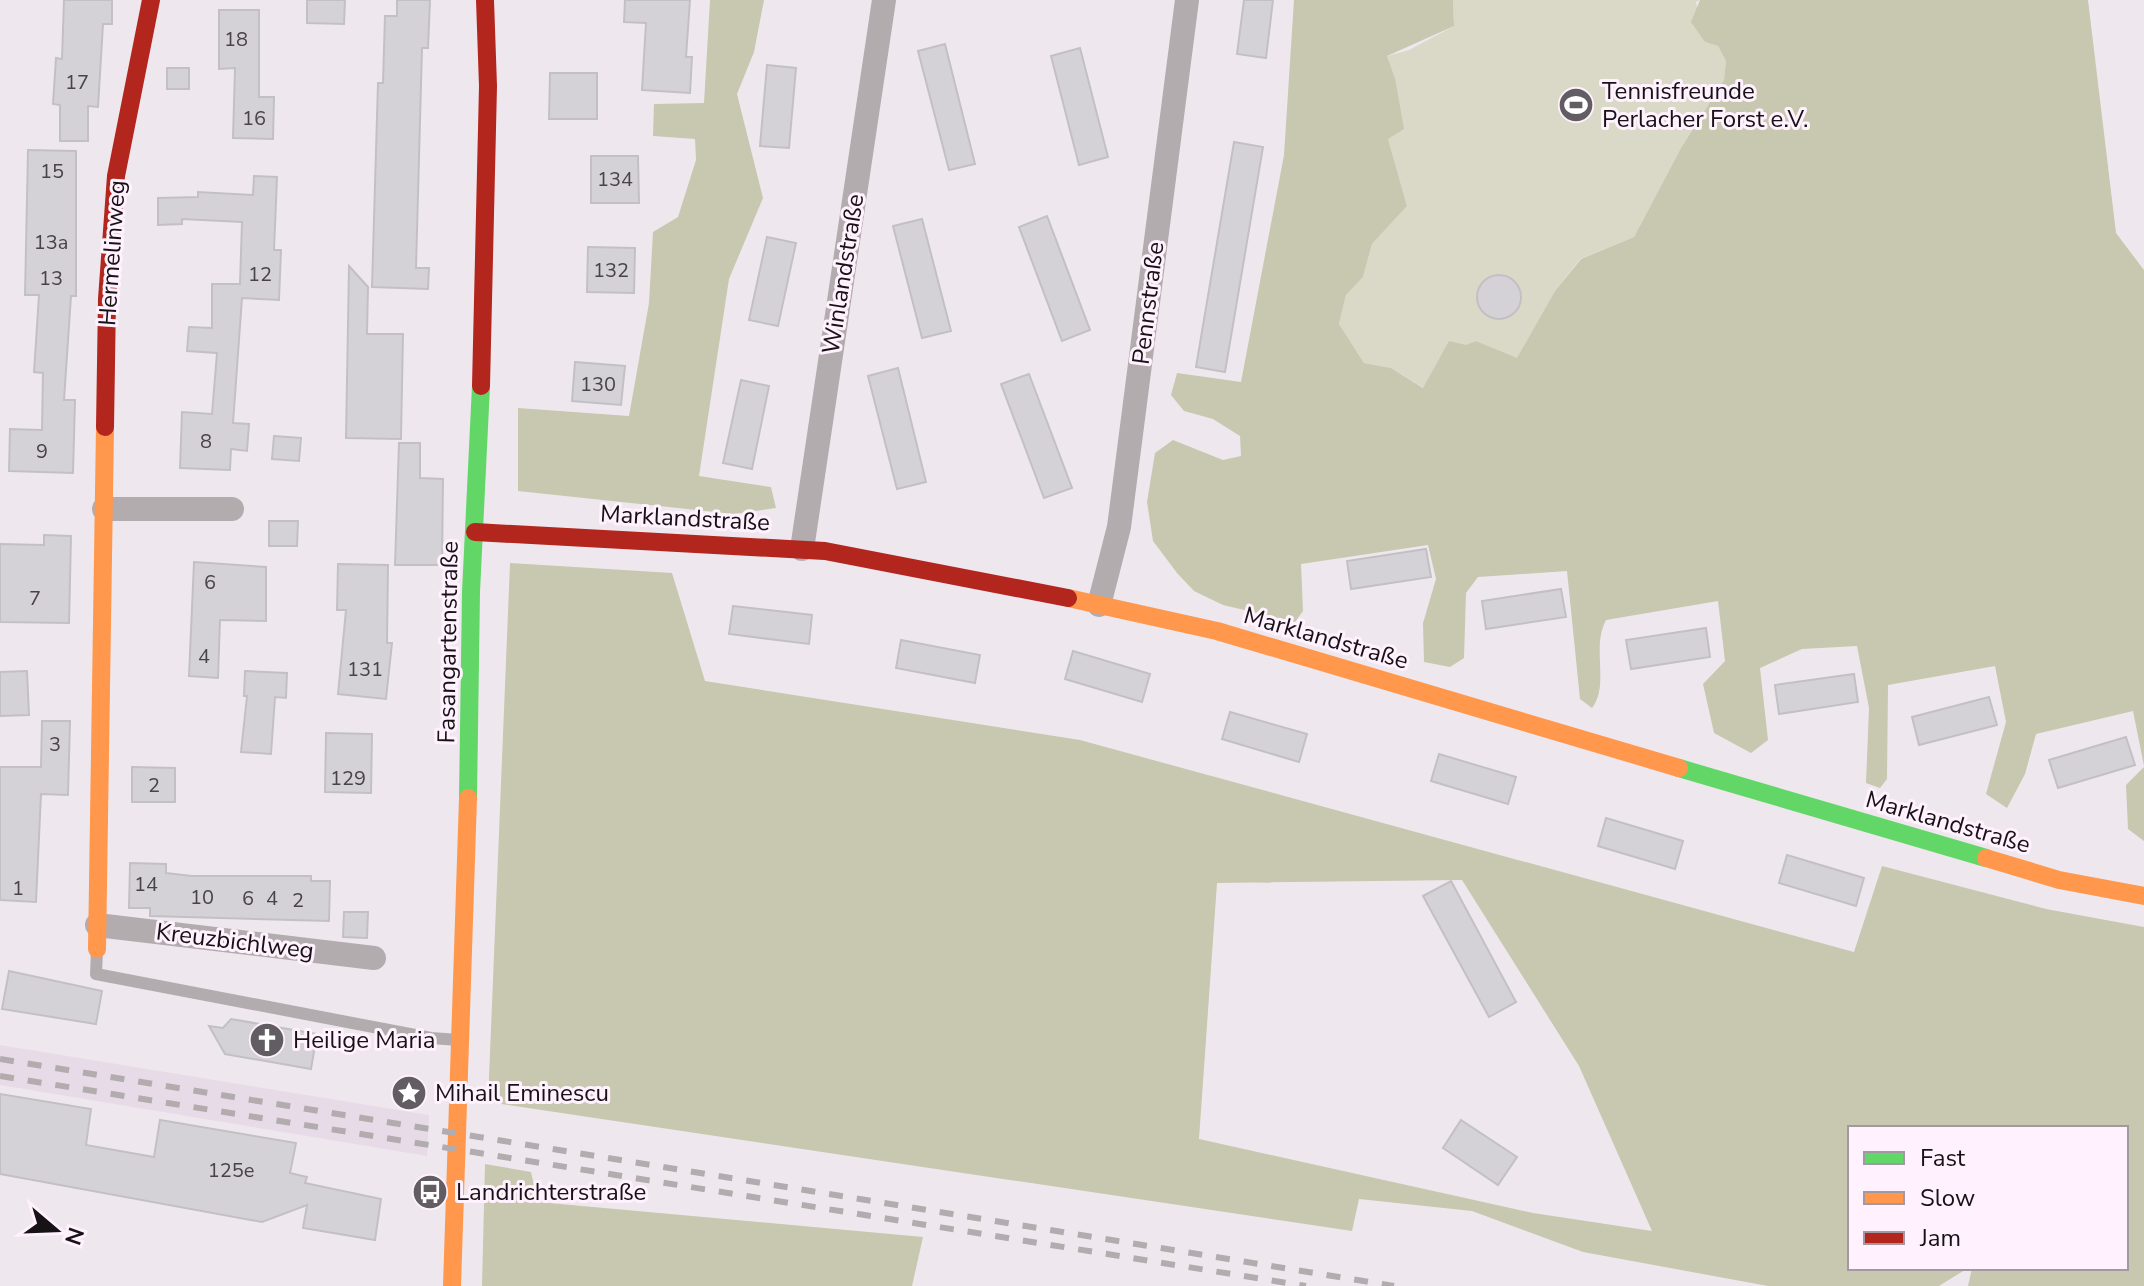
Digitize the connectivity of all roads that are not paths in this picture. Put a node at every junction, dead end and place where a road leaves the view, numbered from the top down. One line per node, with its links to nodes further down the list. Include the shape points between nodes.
1 (151, 0): 5 (street, Hermelinweg, via 116,176 107,299)
2 (485, 0): 7 (street, Fasangartenstraße, via 486,205)
3 (884, 0): 8 (street, Winlandstraße)
4 (1187, 0): 9 (street, Pennstraße, via 1119,527)
5 (104, 509): 6 (street); 11 (street, Hermelinweg)
6 (232, 509)
7 (475, 532): 8 (street, Marklandstraße); 13 (street, Fasangartenstraße)
8 (802, 549): 9 (street, Marklandstraße)
9 (1099, 605): 10 (street, Marklandstraße, via 1217,631 2059,880)
10 (2144, 896)
11 (97, 937): 12 (street, Kreuzbichlweg); 13 (lane, via 96,974)
12 (374, 958)
13 (459, 1040): 14 (street, Fasangartenstraße)
14 (452, 1286)

